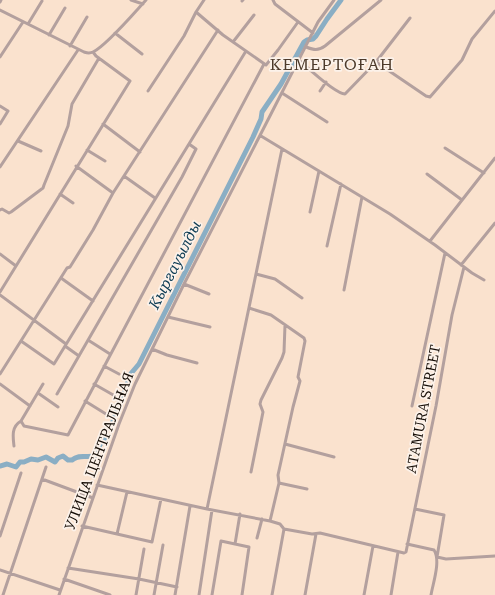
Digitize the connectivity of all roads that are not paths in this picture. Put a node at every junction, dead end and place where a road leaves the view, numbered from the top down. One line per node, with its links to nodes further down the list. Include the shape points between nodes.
1 (131, 0): 8 (street)
2 (146, 0): 8 (street)
3 (204, 0): 11 (street)
4 (273, 0): 17 (street)
5 (334, 0): 22 (street, УЛИЦА ЦЕНТРАЛЬНАЯ)
6 (381, 0): 24 (street, via 325,46 313,50)
7 (42, 1): 18 (street)
8 (142, 4): 20 (street)
9 (65, 8): 21 (street)
10 (0, 10): 16 (street)
11 (196, 12): 19 (street); 36 (street, via 184,36)
12 (495, 12): 33 (street, via 469,43 462,60 430,97)
13 (254, 15): 23 (street)
14 (87, 18): 25 (street)
15 (410, 18): 33 (street)
16 (23, 22): 18 (street); 30 (street)
17 (298, 22): 22 (street); 34 (street, via 266,65)
18 (28, 24): 21 (street)
19 (218, 30): 23 (street); 50 (street)
20 (115, 33): 28 (street); 29 (street)
21 (49, 35): 25 (street)
22 (312, 35): 24 (street, УЛИЦА ЦЕНТРАЛЬНАЯ)
23 (233, 42): 27 (street)
24 (307, 45): 32 (street, УЛИЦА ЦЕНТРАЛЬНАЯ)
25 (70, 46): 26 (street)
26 (78, 50): 28 (street); 44 (street)
27 (246, 51): 34 (street); 45 (street)
28 (93, 52): 31 (street)
29 (142, 54)
30 (0, 57)
31 (99, 58): 42 (street, via 130,80); 66 (street, via 72,104 68,126 43,188 11,212)
32 (299, 60): 35 (street); 38 (street, УЛИЦА ЦЕНТРАЛЬНАЯ)
33 (376, 62): 35 (street, via 346,94)
34 (264, 64): 94 (street)
35 (326, 82): 37 (street)
36 (148, 91)
37 (320, 91)
38 (282, 93): 40 (street); 43 (street, УЛИЦА ЦЕНТРАЛЬНАЯ)
39 (0, 106): 41 (street, via 8,110)
40 (327, 122)
41 (0, 124)
42 (103, 124): 48 (street); 50 (street)
43 (261, 136): 47 (street); 78 (street, УЛИЦА ЦЕНТРАЛЬНАЯ)
44 (18, 140): 49 (street); 54 (street)
45 (189, 144): 63 (street); 90 (street, via 196,149 182,177)
46 (446, 148): 56 (street)
47 (282, 149): 55 (street); 75 (street)
48 (87, 150): 52 (street); 53 (street)
49 (41, 151)
50 (140, 152): 58 (street)
51 (495, 158): 56 (street)
52 (105, 161)
53 (76, 166): 60 (street); 61 (street)
54 (0, 167)
55 (319, 171): 59 (street); 67 (street)
56 (484, 173): 64 (street)
57 (427, 174): 64 (street)
58 (124, 176): 60 (street); 63 (street)
59 (341, 184): 62 (street); 70 (street)
60 (113, 193): 76 (street, via 93,230)
61 (60, 194): 65 (street); 73 (street)
62 (362, 197): 69 (street); 79 (street)
63 (155, 198): 84 (street)
64 (462, 200): 69 (street)
65 (73, 203)
66 (0, 210)
67 (310, 212)
68 (495, 223): 74 (street)
69 (430, 241): 71 (street)
70 (327, 246)
71 (445, 253): 74 (street); 108 (street)
72 (0, 254): 73 (street)
73 (16, 266): 80 (street)
74 (463, 266): 77 (street); 127 (street, ATAMURA STREET)
75 (256, 274): 83 (street, via 275,279); 85 (street)
76 (61, 278): 84 (street); 87 (street)
77 (484, 280)
78 (184, 284): 81 (street); 86 (street, УЛИЦА ЦЕНТРАЛЬНАЯ)
79 (344, 290)
80 (0, 292)
81 (209, 294)
82 (0, 295): 87 (street)
83 (302, 298)
84 (93, 301): 92 (street)
85 (249, 308): 88 (street, via 267,313); 126 (street)
86 (168, 317): 89 (street); 93 (street, УЛИЦА ЦЕНТРАЛЬНАЯ)
87 (34, 320): 91 (street); 92 (street)
88 (285, 325): 112 (street, via 306,341 298,377 300,381); 116 (street, via 284,352 260,404 263,412)
89 (210, 327)
90 (88, 340): 94 (street); 95 (street)
91 (21, 341): 92 (street, via 54,364); 98 (street)
92 (66, 345): 95 (street)
93 (152, 349): 96 (street); 120 (street, УЛИЦА ЦЕНТРАЛЬНАЯ, via 126,405)
94 (110, 354): 97 (street)
95 (79, 356): 104 (street)
96 (198, 362)
97 (104, 366): 99 (street); 102 (street)
98 (0, 374)
99 (119, 374)
100 (0, 384): 107 (street)
101 (44, 384): 103 (street)
102 (94, 384): 105 (street); 106 (street)
103 (38, 393): 107 (street); 109 (street)
104 (57, 394)
105 (115, 396)
106 (86, 401): 110 (street); 111 (street, via 68,435 24,426)
107 (30, 406): 111 (street)
108 (412, 406)
109 (58, 407)
110 (106, 414)
111 (21, 421): 113 (street, via 12,432)
112 (285, 444): 114 (street); 119 (street, via 278,475)
113 (14, 446)
114 (334, 457)
115 (46, 467): 118 (street)
116 (251, 472)
117 (21, 473): 136 (street)
118 (42, 479): 123 (street); 148 (street)
119 (279, 482): 121 (street); 131 (street)
120 (97, 485): 122 (street); 123 (street, УЛИЦА ЦЕНТРАЛЬНАЯ)
121 (307, 489)
122 (127, 492): 124 (street); 134 (street)
123 (92, 498): 132 (street, УЛИЦА ЦЕНТРАЛЬНАЯ)
124 (161, 499): 125 (street); 134 (street, via 152,542)
125 (190, 506): 126 (street); 152 (street)
126 (207, 509): 128 (street)
127 (415, 509): 139 (street, ATAMURA STREET); 145 (street, via 444,515)
128 (212, 510): 129 (street); 160 (street)
129 (240, 514): 130 (street); 138 (street)
130 (262, 519): 131 (street); 137 (street)
131 (270, 520): 133 (street, via 277,522)
132 (82, 526): 134 (street); 146 (street, УЛИЦА ЦЕНТРАЛЬНАЯ)
133 (284, 529): 135 (street); 163 (street)
134 (117, 534)
135 (316, 534): 141 (street); 164 (street)
136 (0, 536)
137 (257, 538)
138 (235, 544): 161 (street, via 221,541); 162 (street, via 249,546)
139 (407, 544): 143 (street, ATAMURA STREET, via 404,553); 145 (street, via 434,550)
140 (163, 545): 151 (street)
141 (372, 546): 143 (street); 165 (street)
142 (144, 549): 150 (street)
143 (398, 552): 166 (street)
144 (495, 556): 145 (street, via 446,559)
145 (437, 557): 167 (street)
146 (68, 568): 149 (street, УЛИЦА ЦЕНТРАЛЬНАЯ); 150 (street)
147 (0, 570): 148 (street)
148 (10, 574): 153 (street); 154 (street)
149 (64, 579): 153 (street, УЛИЦА ЦЕНТРАЛЬНАЯ); 156 (street)
150 (138, 579): 151 (street); 157 (street)
151 (156, 583): 152 (street); 158 (street)
152 (177, 587): 159 (street)
153 (60, 590): 155 (street, УЛИЦА ЦЕНТРАЛЬНАЯ)
154 (3, 595)
155 (59, 595)
156 (110, 595)
157 (136, 595)
158 (154, 595)
159 (176, 595)
160 (199, 595)
161 (212, 595)
162 (242, 595)
163 (272, 595)
164 (305, 595)
165 (364, 595)
166 (390, 595)
167 (431, 595)

